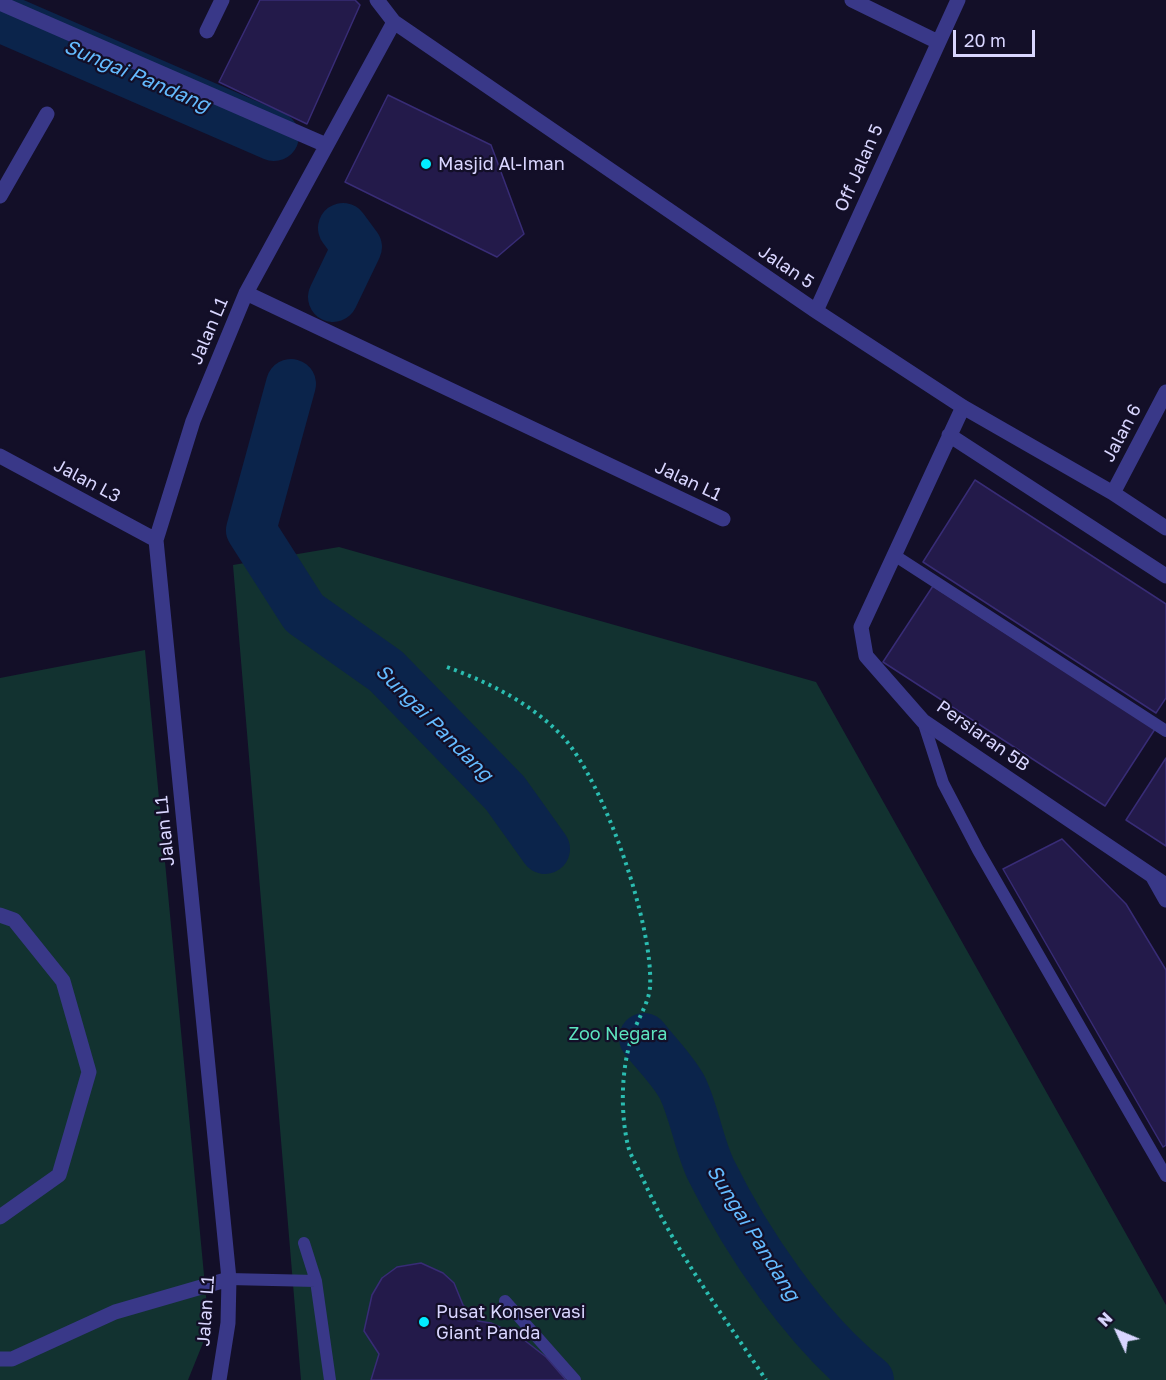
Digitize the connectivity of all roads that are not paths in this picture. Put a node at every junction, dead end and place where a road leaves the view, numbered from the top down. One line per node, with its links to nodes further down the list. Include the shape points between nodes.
1 (222, 0): 7 (street)
2 (377, 0): 6 (street, Jalan 5)
3 (852, 0): 8 (street)
4 (958, 0): 8 (street, Off Jalan 5)
5 (0, 3): 10 (street)
6 (394, 22): 10 (street, Jalan L1); 13 (street, Jalan 5)
7 (207, 31)
8 (938, 42): 13 (street, Off Jalan 5)
9 (47, 114): 11 (street)
10 (326, 146): 12 (street, Jalan L1)
11 (0, 196)
12 (246, 293): 19 (street, Jalan L1); 21 (street, Jalan L1, via 193,421)
13 (816, 311): 15 (street, Jalan 5)
14 (1166, 392): 18 (street, Jalan 6)
15 (963, 407): 16 (street, Persiaran 5B); 18 (street, Jalan 5)
16 (949, 435): 22 (street, Persiaran 5B); 23 (street)
17 (0, 456): 21 (street, Jalan L3)
18 (1113, 493): 20 (street, Jalan 5)
19 (723, 519)
20 (1166, 528)
21 (156, 540): 33 (street, Jalan L1)
22 (894, 555): 24 (street, Persiaran 5B, via 861,627 866,656); 25 (lane)
23 (1166, 576)
24 (923, 721): 26 (street, Persiaran 5B); 30 (lane, via 943,783 978,850)
25 (1166, 730)
26 (1152, 876): 27 (street, Persiaran 5B); 28 (street)
27 (1166, 885)
28 (1166, 900)
29 (0, 915): 31 (street, via 14,920 63,981 89,1072 58,1174)
30 (1166, 1176)
31 (0, 1217)
32 (304, 1243): 34 (lane)
33 (229, 1279): 34 (lane); 36 (street, via 115,1312 12,1359); 37 (street, Jalan L1, via 228,1323)
34 (316, 1281): 38 (lane)
35 (505, 1301): 39 (lane)
36 (0, 1359)
37 (219, 1380)
38 (330, 1380)
39 (575, 1380)

